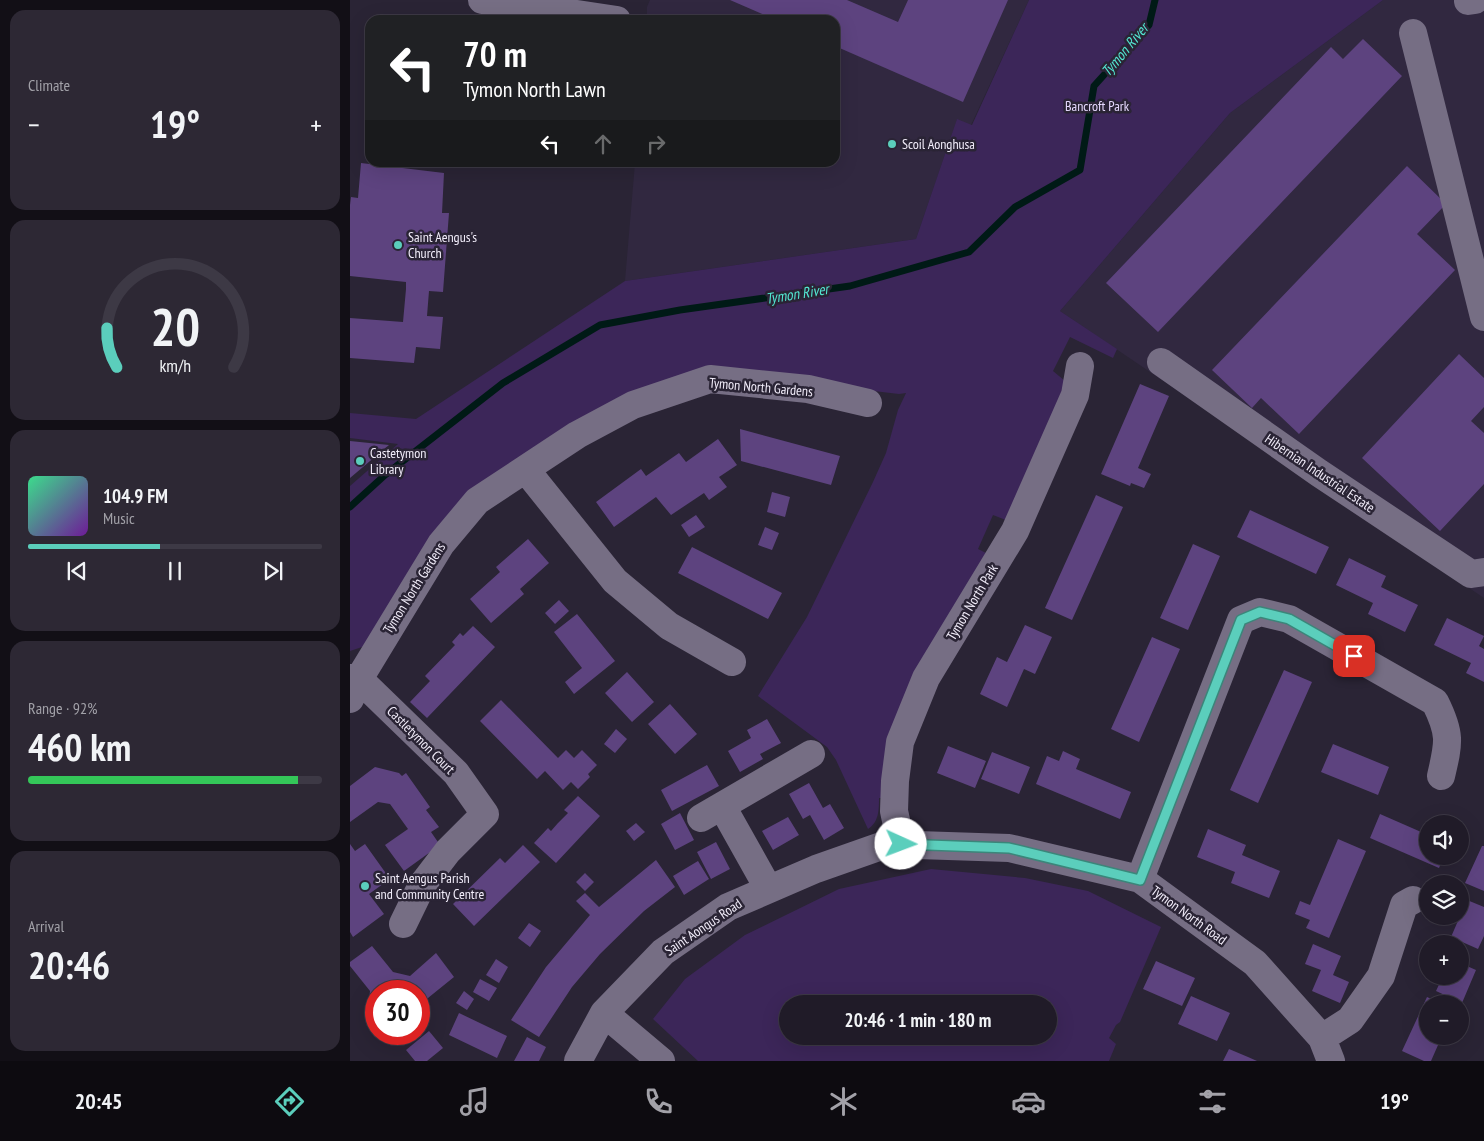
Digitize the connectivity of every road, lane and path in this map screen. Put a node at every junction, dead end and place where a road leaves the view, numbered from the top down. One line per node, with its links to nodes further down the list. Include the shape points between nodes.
1 (482, 0): 2 (street)
2 (525, 3): 3 (street)
3 (590, 15)
4 (1413, 33): 5 (street)
5 (1484, 316)
6 (1161, 362): 10 (street, Hibernian Industrial Estate, via 1318,473 1471,574)
7 (1080, 366): 15 (street, Tymon North Park, via 1075,395 1015,531 926,678 900,742 894,811)
8 (868, 403): 9 (street, Tymon North Gardens, via 808,389 710,379 632,405 577,435)
9 (526, 470): 11 (street, via 615,581 669,626); 12 (street, Tymon North Gardens, via 477,501 441,544)
10 (1484, 572)
11 (732, 662)
12 (353, 685): 19 (street, Castletymon Court, via 456,773 485,814 448,850 422,885)
13 (811, 754): 17 (street, via 712,812)
14 (1441, 776): 16 (street, via 1448,746 1447,726 1435,702 1289,619 1260,612 1241,620)
15 (901, 844): 16 (street, Tymon North Road, via 1009,848); 17 (street, Saint Aongus Road, via 887,844)
16 (1140, 880): 21 (street, Tymon North Road, via 1255,963)
17 (768, 888): 20 (street, Saint Aongus Road, via 728,907 663,952)
18 (1413, 900): 21 (street, Tymon North Road, via 1404,905 1381,976)
19 (403, 924)
20 (604, 1013): 22 (street, Saint Aongus Road); 23 (street)
21 (1326, 1050)
22 (578, 1061)
23 (661, 1061)

